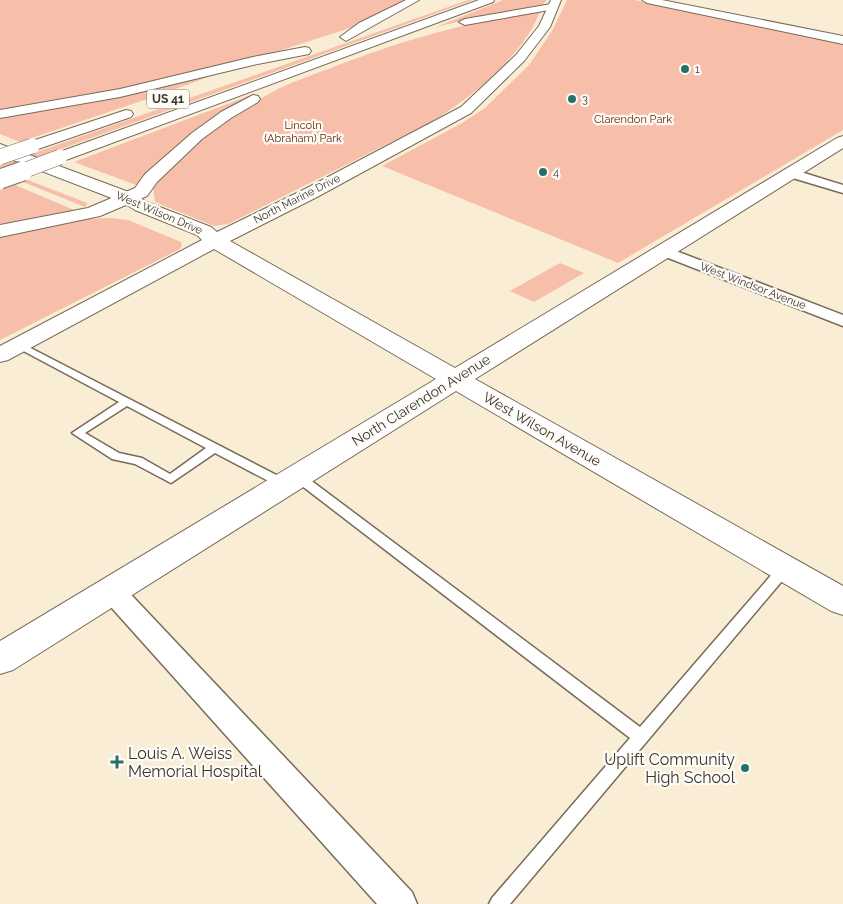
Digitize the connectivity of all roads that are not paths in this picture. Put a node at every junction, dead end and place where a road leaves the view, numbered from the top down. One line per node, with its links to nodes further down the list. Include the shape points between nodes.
1 (414, 0): 5 (main road, via 342,38)
2 (489, 0): 7 (main road, US 41)
3 (647, 0): 6 (main road)
4 (554, 4): 7 (main road); 22 (main road, North Marine Drive, via 544,27 520,58 466,110)
5 (408, 15)
6 (843, 40)
7 (366, 45): 8 (main road, US 41)
8 (301, 69): 17 (main road, US 41, bridge); 19 (main road, via 285,83 245,103 197,136 140,192)
9 (192, 91): 11 (main road, US 41, via 309,50 120,93)
10 (135, 110): 14 (main road, US 41, bridge)
11 (0, 114)
12 (843, 141): 16 (main road, North Clarendon Avenue)
13 (0, 149): 19 (main road, West Wilson Drive)
14 (0, 157)
15 (0, 162): 20 (main road, West Wilson Drive)
16 (791, 173): 18 (street); 23 (main road, North Clarendon Avenue)
17 (0, 179)
18 (843, 189)
19 (128, 198): 20 (main road); 22 (main road, West Wilson Drive, via 140,206 204,231)
20 (109, 206): 21 (main road); 22 (main road, West Wilson Drive, via 192,237)
21 (0, 232)
22 (215, 241): 25 (main road, North Marine Drive); 26 (main road, West Wilson Avenue)
23 (663, 251): 24 (street, West Windsor Avenue); 26 (main road, North Clarendon Avenue)
24 (843, 321)
25 (9, 350): 27 (lane)
26 (455, 379): 29 (main road, North Clarendon Avenue); 30 (main road, West Wilson Avenue)
27 (127, 401): 28 (lane); 28 (lane, via 77,434 116,456 138,461 171,479)
28 (215, 447): 29 (lane)
29 (291, 480): 31 (main road, North Clarendon Avenue); 34 (lane)
30 (785, 569): 32 (main road, West Wilson Avenue); 34 (lane)
31 (112, 590): 33 (main road, North Clarendon Avenue); 35 (street)
32 (843, 602)
33 (0, 659)
34 (641, 737): 36 (lane)
35 (400, 904)
36 (498, 904)

